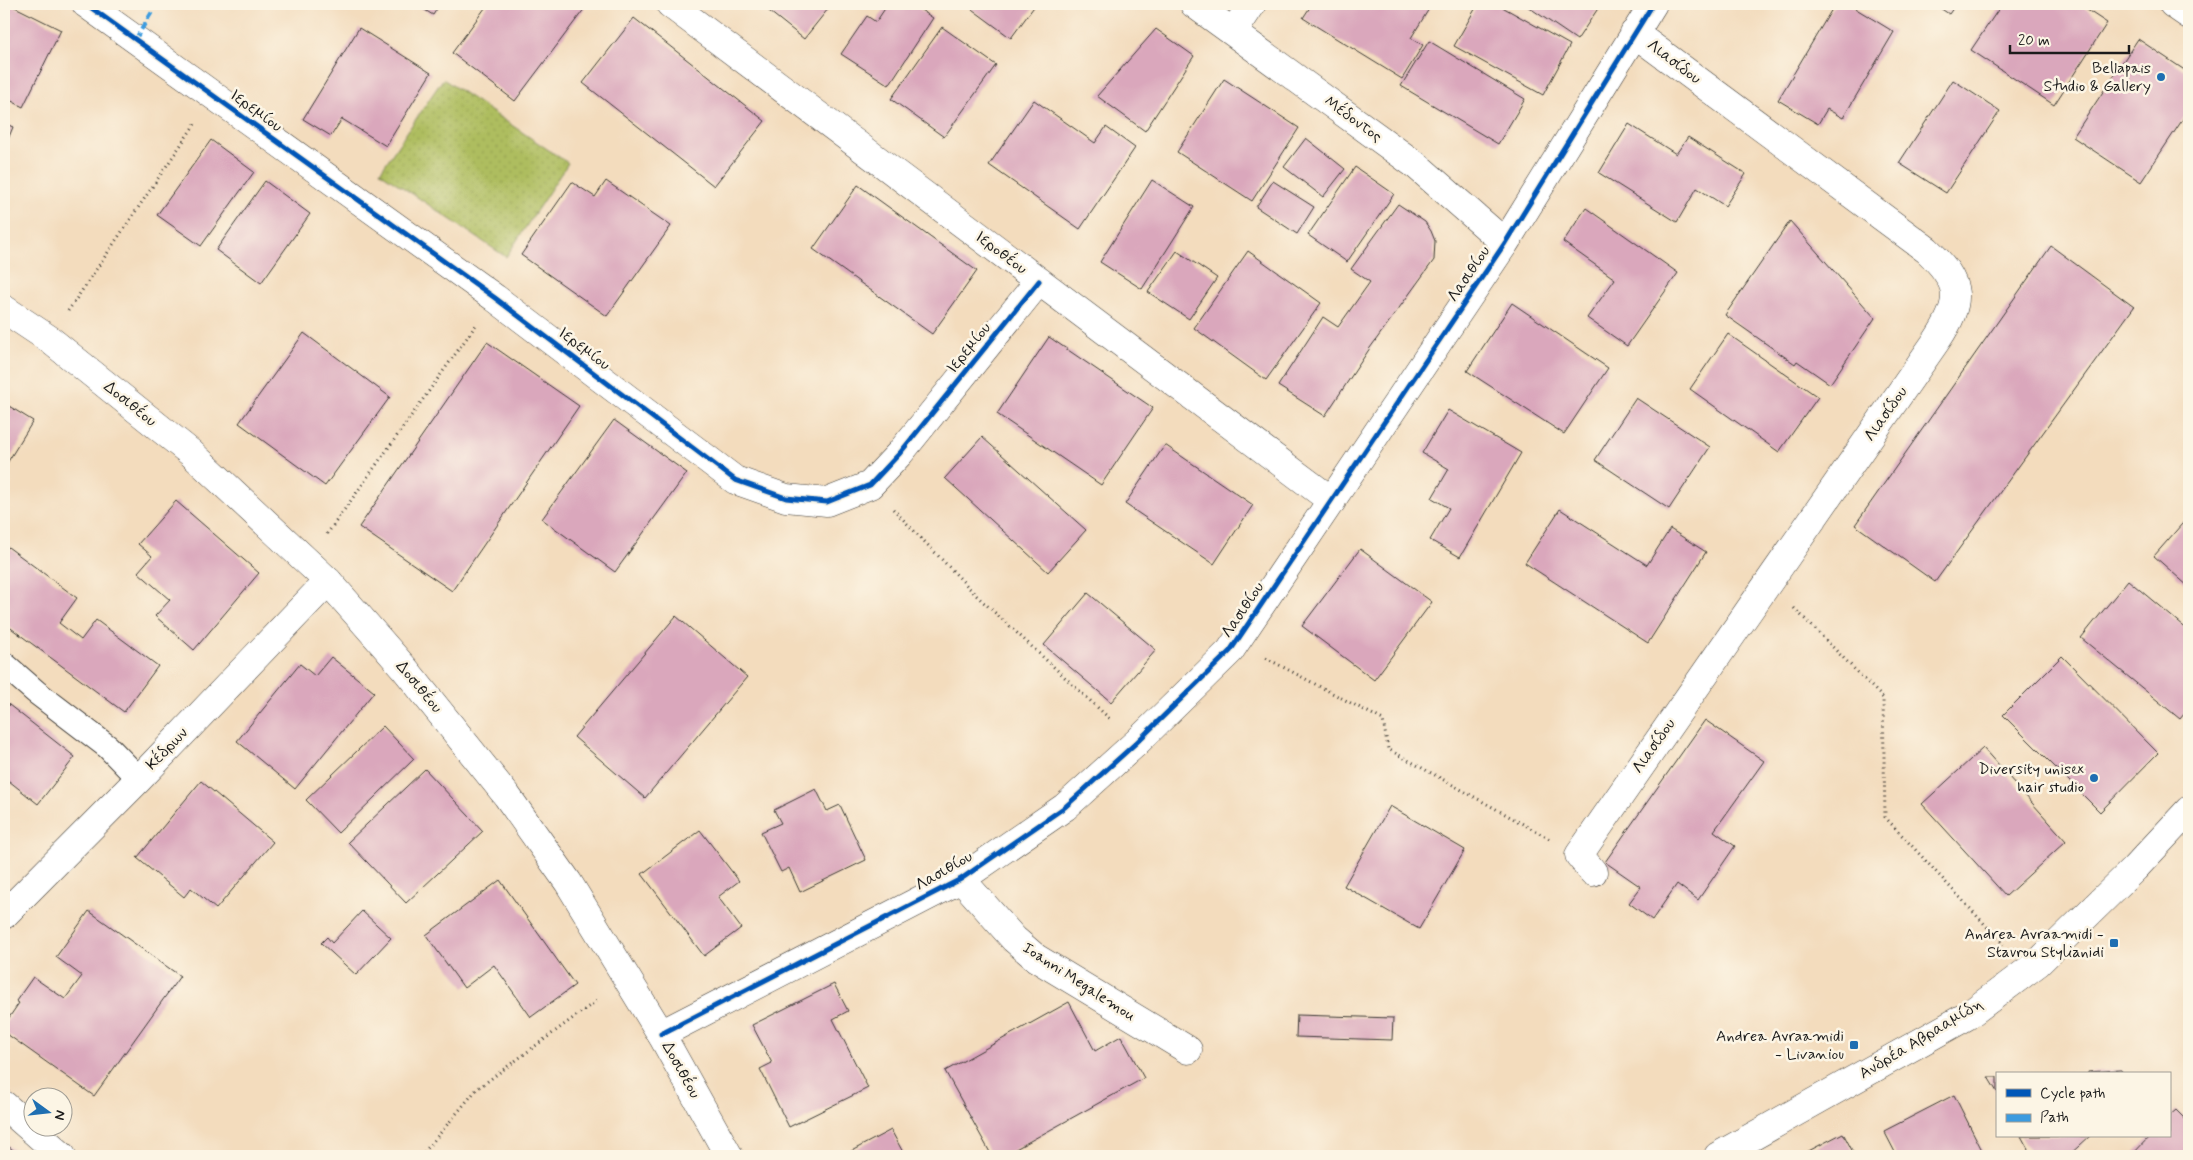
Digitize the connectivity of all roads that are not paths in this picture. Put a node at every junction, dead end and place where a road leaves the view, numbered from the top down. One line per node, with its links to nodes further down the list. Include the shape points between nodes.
1 (86, 4): 11 (street, Ιερεμίου, via 495,298 735,480 786,498 827,502 870,486)
2 (670, 4): 11 (street, Ιεροθέου)
3 (1194, 4): 8 (street, Μέδοντος)
4 (1252, 4): 8 (street)
5 (1653, 4): 9 (street, Λασιθίου)
6 (2173, 4): 7 (street)
7 (2189, 15)
8 (1234, 31): 10 (street, Μέδοντος, via 1418,166)
9 (1634, 33): 10 (street, Λασιθίου); 18 (street, Λιασίδου, via 1927,250 1942,264 1953,282 1956,300 1951,320 1768,583)
10 (1505, 243): 13 (street, Λασιθίου)
11 (1039, 282): 13 (street, Ιεροθέου)
12 (4, 309): 14 (street, Δοσιθέου, via 49,339 191,453)
13 (1332, 501): 19 (street, Λασιθίου, via 1236,642 1217,664 1065,807)
14 (328, 581): 16 (street, Κέδρων); 21 (street, Δοσιθέου, via 411,676 507,796 568,882)
15 (4, 664): 16 (lane, via 108,747)
16 (139, 779): 20 (street, Κέδρων)
17 (2189, 810): 26 (street, Ανδρέα Αβρααμίδη, via 2038,963 1967,1016)
18 (1586, 863)
19 (960, 879): 21 (street, Λασιθίου); 22 (street, Ioanni Megalemou, via 1014,939 1036,958)
20 (4, 915)
21 (661, 1034): 25 (street, Δοσιθέου)
22 (1188, 1050)
23 (4, 1105): 24 (street)
24 (62, 1156)
25 (729, 1156)
26 (1718, 1156)

